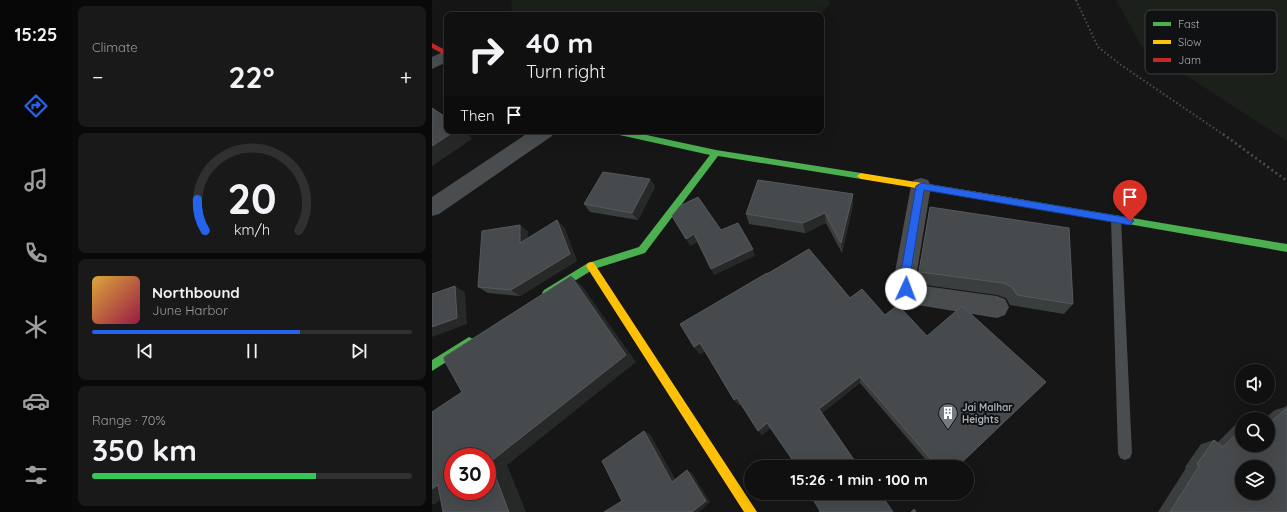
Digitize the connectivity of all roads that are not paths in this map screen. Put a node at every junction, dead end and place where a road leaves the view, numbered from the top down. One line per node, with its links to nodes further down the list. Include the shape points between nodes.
1 (432, 44): 2 (street)
2 (444, 52)
3 (444, 56): 4 (street)
4 (432, 64)
5 (542, 134): 9 (street)
6 (629, 134): 7 (street)
7 (716, 153): 8 (street); 12 (street, via 642,250)
8 (921, 186): 10 (street); 14 (street, via 904,283 906,289 911,294)
9 (432, 208)
10 (1116, 218): 11 (street); 17 (lane)
11 (1287, 248)
12 (591, 266): 13 (street); 18 (street)
13 (541, 296)
14 (997, 307)
15 (477, 337): 16 (street)
16 (432, 366)
17 (1125, 453)
18 (751, 512)

